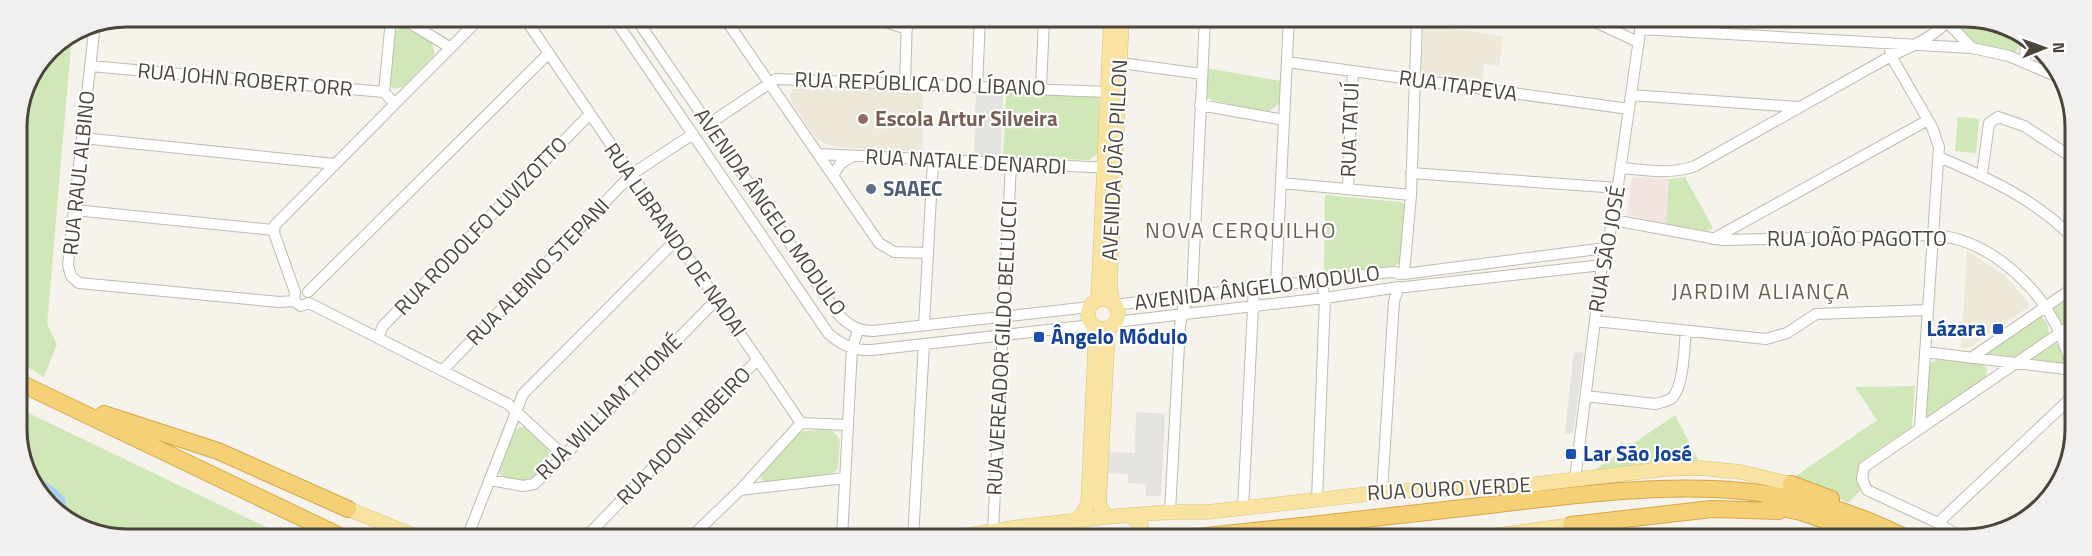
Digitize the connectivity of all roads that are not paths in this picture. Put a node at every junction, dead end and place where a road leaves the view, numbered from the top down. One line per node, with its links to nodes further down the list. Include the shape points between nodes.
1 (397, 27): 43 (street)
2 (413, 27): 28 (street)
3 (471, 27): 28 (street)
4 (530, 27): 30 (street, RUA LIBRANDO DE NADAI)
5 (620, 27): 51 (street, AVENIDA ÂNGELO MODULO)
6 (642, 27): 46 (street, AVENIDA ÂNGELO MODULO)
7 (731, 27): 39 (street)
8 (901, 27): 22 (street)
9 (980, 27): 41 (street)
10 (1044, 27): 42 (street)
11 (1112, 27): 33 (main road, AVENIDA JOÃO PILLON)
12 (1120, 27): 33 (main road, AVENIDA JOÃO PILLON)
13 (1205, 27): 37 (street)
14 (1289, 27): 34 (street)
15 (1417, 27): 38 (street)
16 (1606, 27): 25 (street)
17 (1640, 27): 25 (street, RUA SÃO JOSÉ)
18 (1665, 27): 24 (street)
19 (1715, 27): 24 (street)
20 (1942, 27): 27 (street)
21 (1954, 27): 29 (street)
22 (907, 29): 40 (street)
23 (94, 33): 35 (street, RUA RAUL ALBINO)
24 (1713, 33): 26 (street)
25 (1638, 42): 45 (street, RUA SÃO JOSÉ)
26 (1890, 43): 27 (street); 31 (street)
27 (1916, 45): 29 (street); 31 (street)
28 (451, 48): 47 (street)
29 (1972, 48): 32 (street)
30 (548, 54): 52 (street, RUA LIBRANDO DE NADAI); 95 (street)
31 (1891, 56): 49 (street); 54 (street)
32 (2014, 58)
33 (1114, 62): 37 (street); 44 (main road, AVENIDA JOÃO PILLON); 67 (main road, AVENIDA JOÃO PILLON)
34 (1287, 62): 36 (street, RUA ITAPEVA); 53 (street)
35 (90, 66): 43 (street, RUA JOHN ROBERT ORR); 57 (street, RUA RAUL ALBINO)
36 (1353, 71): 38 (street, RUA ITAPEVA); 75 (street, RUA TATUÍ)
37 (1202, 74): 48 (street)
38 (1415, 80): 50 (street, RUA ITAPEVA); 69 (street)
39 (770, 83): 40 (street, RUA REPÚBLICA DO LÍBANO, via 776,79); 55 (street, RUA REPÚBLICA DO LÍBANO); 60 (street)
40 (905, 84): 41 (street, RUA REPÚBLICA DO LÍBANO)
41 (977, 86): 42 (street, RUA REPÚBLICA DO LÍBANO)
42 (1041, 88): 44 (street, RUA REPÚBLICA DO LÍBANO)
43 (384, 92): 47 (street)
44 (1108, 92): 67 (main road, AVENIDA JOÃO PILLON)
45 (1631, 96): 49 (street); 50 (street, RUA SÃO JOSÉ)
46 (695, 103): 51 (street); 55 (street, AVENIDA ÂNGELO MODULO)
47 (395, 104): 65 (street)
48 (1200, 105): 53 (street); 93 (street)
49 (1800, 107): 68 (street, via 1688,168 1667,172)
50 (1629, 108): 68 (street, RUA SÃO JOSÉ)
51 (679, 114): 56 (street, AVENIDA ÂNGELO MODULO)
52 (589, 115): 70 (street, RUA LIBRANDO DE NADAI); 112 (street, RUA RODOLFO LUVIZOTTO, via 382,326)
53 (1284, 120): 73 (street)
54 (1928, 120): 62 (street, via 1938,141); 83 (street)
55 (709, 124): 58 (street, AVENIDA ÂNGELO MODULO)
56 (693, 134): 63 (street, AVENIDA ÂNGELO MODULO); 70 (street, RUA ALBINO STEPANI)
57 (82, 138): 65 (street); 77 (street, RUA RAUL ALBINO)
58 (724, 147): 63 (street); 107 (street, AVENIDA ÂNGELO MODULO, via 838,314)
59 (2065, 153): 71 (street, via 2024,126 1998,117 1989,123)
60 (818, 154): 61 (street, RUA NATALE DENARDI); 72 (street)
61 (853, 156): 64 (street, RUA NATALE DENARDI); 72 (street, via 840,164)
62 (1939, 157): 71 (street); 81 (street)
63 (709, 158): 115 (street, AVENIDA ÂNGELO MODULO, via 828,333)
64 (933, 161): 66 (street, RUA NATALE DENARDI); 85 (street)
65 (335, 164): 79 (street, via 280,218)
66 (1011, 164): 67 (street, RUA NATALE DENARDI); 103 (street, RUA VEREADOR GILDO BELLUCCI)
67 (1109, 168): 98 (main road, AVENIDA JOÃO PILLON, via 1110,285)
68 (1621, 168): 74 (street, RUA SÃO JOSÉ)
69 (1411, 173): 74 (street); 76 (street)
70 (632, 174): 82 (street, RUA LIBRANDO DE NADAI); 121 (street, RUA ALBINO STEPANI)
71 (1982, 175): 80 (street, via 2039,208)
72 (833, 176): 85 (street, via 879,243 894,252)
73 (1281, 183): 75 (street); 89 (street)
74 (1618, 188): 78 (street, RUA SÃO JOSÉ)
75 (1348, 189): 76 (street)
76 (1411, 195): 87 (street)
77 (74, 210): 79 (street); 94 (street, RUA RAUL ALBINO, via 68,265 71,276 79,283 279,302)
78 (1613, 220): 83 (street, RUA JOÃO PAGOTTO); 84 (street, RUA SÃO JOSÉ)
79 (273, 230): 94 (street)
80 (2065, 231)
81 (1934, 235): 83 (street, RUA JOÃO PAGOTTO); 100 (street, RUA JOÃO PAGOTTO, via 1964,240 1994,257 2018,276); 101 (street)
82 (676, 240): 97 (street, RUA LIBRANDO DE NADAI); 127 (street, via 523,394)
83 (1712, 240)
84 (1606, 248): 86 (street, RUA SÃO JOSÉ); 87 (street, AVENIDA ÂNGELO MODULO)
85 (928, 253): 105 (street)
86 (1601, 270): 91 (street, AVENIDA ÂNGELO MODULO, via 1580,268); 104 (street, RUA SÃO JOSÉ)
87 (1402, 274): 88 (street, AVENIDA ÂNGELO MODULO); 91 (street, via 1408,279)
88 (1322, 280): 89 (street, AVENIDA ÂNGELO MODULO); 96 (street)
89 (1276, 285): 90 (street, AVENIDA ÂNGELO MODULO)
90 (1254, 287): 93 (street, AVENIDA ÂNGELO MODULO); 99 (street)
91 (1402, 287): 96 (street, AVENIDA ÂNGELO MODULO); 137 (street, via 1394,301)
92 (2065, 293): 100 (street)
93 (1191, 295): 98 (street, AVENIDA ÂNGELO MODULO); 102 (street)
94 (294, 296): 95 (street, via 303,289)
95 (308, 297): 112 (street)
96 (1325, 298): 99 (street, AVENIDA ÂNGELO MODULO); 138 (street)
97 (717, 299): 118 (street, RUA LIBRANDO DE NADAI); 131 (street, RUA WILLIAM THOMÉ)
98 (1103, 303): 103 (street, AVENIDA ÂNGELO MODULO); 106 (main road, via 1088,314); 106 (main road, via 1118,311)
99 (1253, 306): 102 (street, AVENIDA ÂNGELO MODULO); 139 (street)
100 (2045, 307): 110 (street, RUA JOÃO PAGOTTO); 117 (street)
101 (1928, 310): 109 (street, via 1816,314 1787,333 1766,339); 116 (street)
102 (1181, 315): 106 (street, AVENIDA ÂNGELO MODULO); 142 (street)
103 (1004, 316): 105 (street, AVENIDA ÂNGELO MODULO); 111 (street, RUA VEREADOR GILDO BELLUCCI)
104 (1595, 321): 109 (street); 123 (street, RUA SÃO JOSÉ)
105 (924, 325): 107 (street, AVENIDA ÂNGELO MODULO)
106 (1103, 326): 111 (street, AVENIDA ÂNGELO MODULO); 144 (main road, via 1099,504); 145 (main road, via 1088,503)
107 (858, 330): 115 (street)
108 (2065, 330): 110 (street)
109 (1686, 331): 123 (street, via 1673,397 1655,404)
110 (2060, 333): 114 (street, RUA JOÃO PAGOTTO); 119 (street)
111 (1003, 335): 113 (street, AVENIDA ÂNGELO MODULO); 157 (street, RUA VEREADOR GILDO BELLUCCI)
112 (378, 338): 121 (street)
113 (924, 344): 115 (street, AVENIDA ÂNGELO MODULO); 156 (street)
114 (2065, 347)
115 (852, 349): 129 (street)
116 (1925, 352): 117 (street); 130 (street)
117 (1971, 358): 119 (street)
118 (758, 359): 128 (street, RUA LIBRANDO DE NADAI); 153 (street, RUA ADONI RIBEIRO)
119 (2017, 363): 120 (street); 130 (street)
120 (2065, 368)
121 (443, 370): 127 (street)
122 (27, 386): 125 (highway)
123 (1586, 396): 133 (street, RUA SÃO JOSÉ)
124 (27, 399): 149 (highway)
125 (59, 402): 140 (highway, via 218,451); 150 (highway)
126 (2065, 404): 147 (street)
127 (515, 411): 131 (street); 134 (street)
128 (801, 423): 129 (street); 136 (street)
129 (848, 425): 132 (street)
130 (1920, 428): 147 (street, via 1868,463 1862,479 1871,492)
131 (564, 456): 134 (street, RUA WILLIAM THOMÉ, via 529,486)
132 (845, 478): 136 (street); 155 (street)
133 (1575, 479): 135 (main road, RUA OURO VERDE, via 1700,468 1741,472); 137 (main road, RUA OURO VERDE, via 1513,487)
134 (490, 480): 152 (street)
135 (1791, 484): 146 (highway, via 1834,500)
136 (740, 490): 154 (street)
137 (1382, 492): 138 (main road, RUA OURO VERDE)
138 (1317, 499): 139 (main road, RUA OURO VERDE)
139 (1243, 508): 142 (main road, RUA OURO VERDE)
140 (348, 509): 151 (main road)
141 (1800, 512): 162 (highway, via 1721,499 1656,498); 163 (highway, via 1712,509); 164 (highway)
142 (1170, 513): 143 (main road, RUA OURO VERDE)
143 (1130, 515): 144 (main road, RUA OURO VERDE); 160 (main road)
144 (1106, 517): 145 (main road, RUA OURO VERDE)
145 (1076, 520): 148 (main road, RUA OURO VERDE)
146 (1874, 522): 161 (highway, via 1779,496 1727,488 1673,488 1622,490); 165 (highway)
147 (1938, 523): 166 (street)
148 (1038, 525): 158 (main road, RUA OURO VERDE); 159 (main road)
149 (302, 529)
150 (325, 529)
151 (398, 529)
152 (471, 529)
153 (594, 529)
154 (699, 529)
155 (842, 529)
156 (914, 529)
157 (993, 529)
158 (1008, 529)
159 (1034, 529)
160 (1141, 529)
161 (1269, 529)
162 (1368, 529)
163 (1589, 529)
164 (1850, 529)
165 (1888, 529)
166 (1948, 529)

